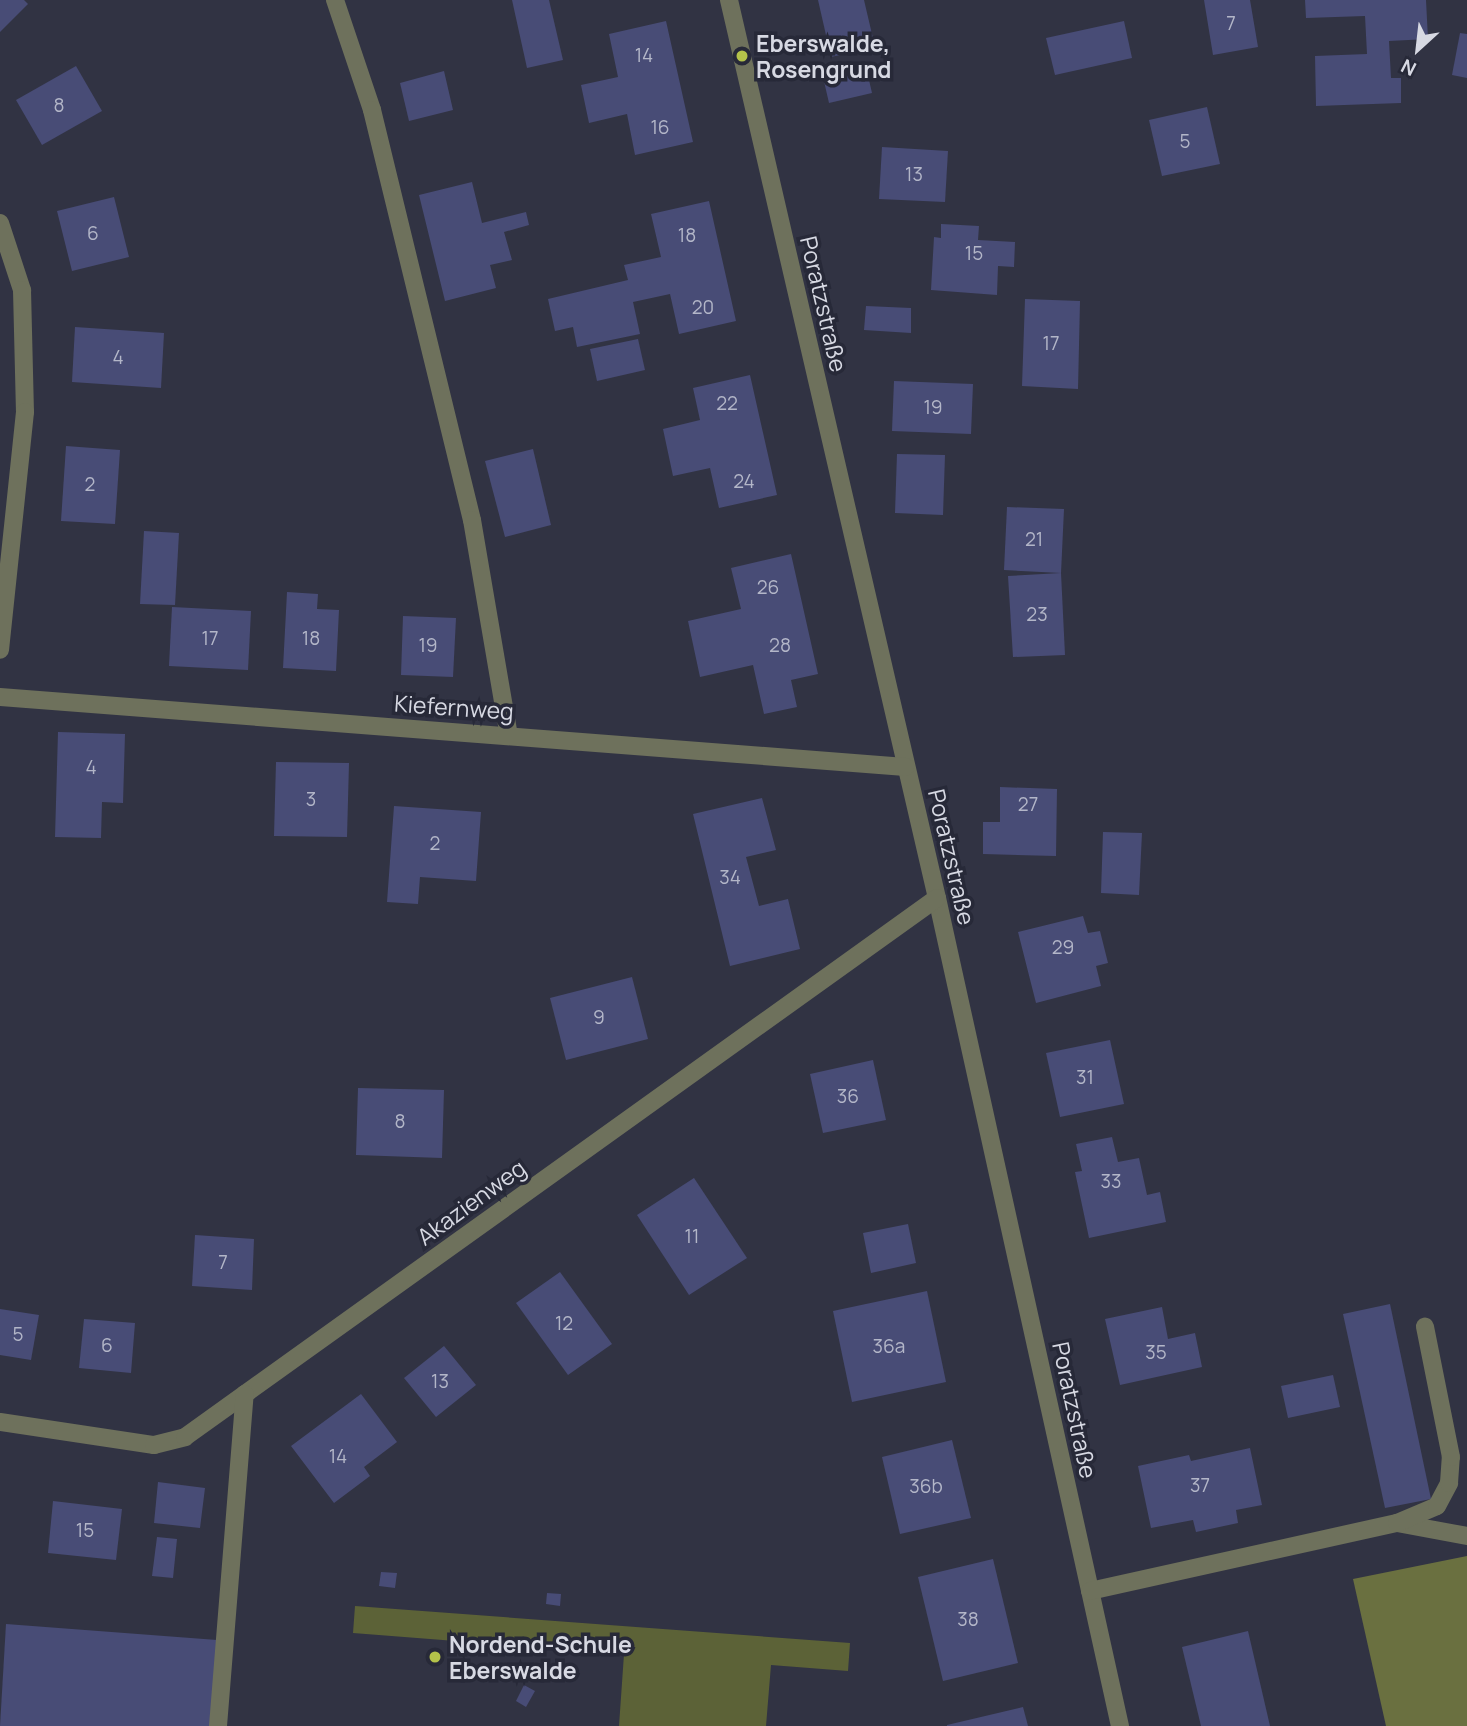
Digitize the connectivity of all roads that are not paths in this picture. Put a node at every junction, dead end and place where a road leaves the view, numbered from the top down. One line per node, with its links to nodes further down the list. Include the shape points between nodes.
1 (335, 0): 6 (street, via 372,110 472,520)
2 (729, 0): 7 (street, Poratzstraße)
3 (0, 223): 4 (street, via 22,290 25,412)
4 (0, 650)
5 (0, 696): 6 (street, Kiefernweg)
6 (509, 736): 7 (street, Kiefernweg)
7 (905, 767): 8 (street, Poratzstraße)
8 (937, 898): 10 (street, Akazienweg); 14 (street, Poratzstraße)
9 (1424, 1327): 12 (street, via 1451,1457 1449,1483 1437,1506)
10 (245, 1394): 11 (street, Akazienweg, via 185,1437 155,1445); 15 (street)
11 (0, 1422)
12 (1397, 1523): 13 (street); 14 (street)
13 (1467, 1536)
14 (1090, 1591): 16 (street, Poratzstraße)
15 (218, 1726)
16 (1120, 1726)

